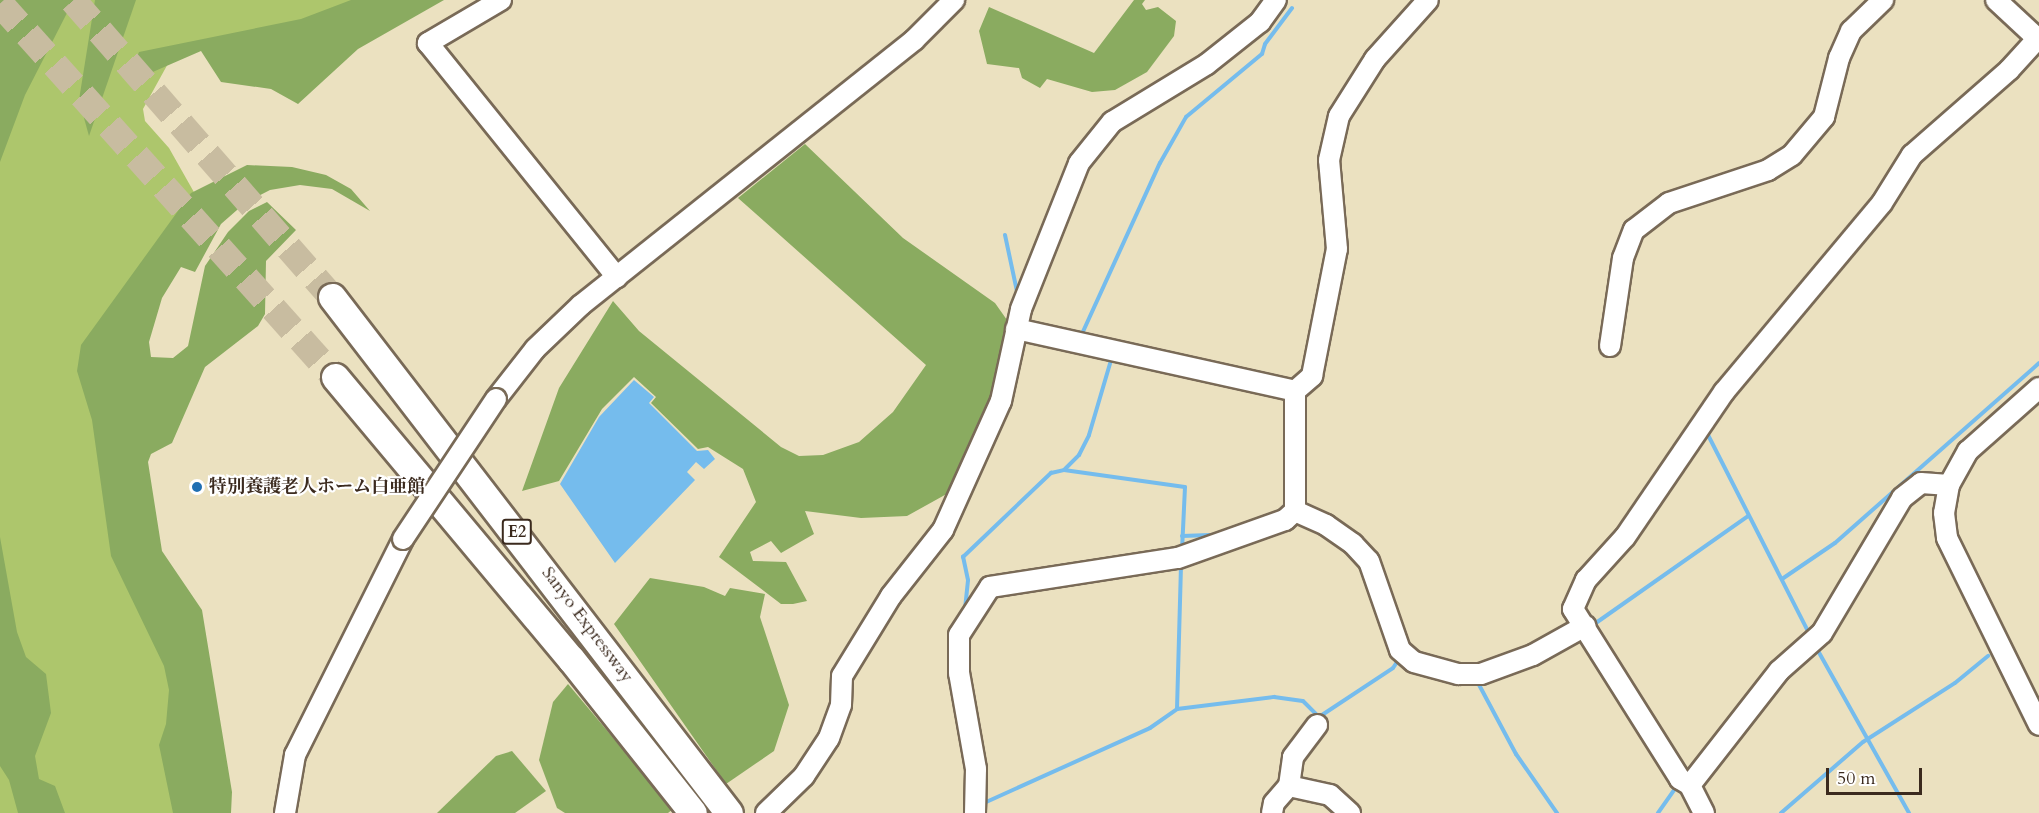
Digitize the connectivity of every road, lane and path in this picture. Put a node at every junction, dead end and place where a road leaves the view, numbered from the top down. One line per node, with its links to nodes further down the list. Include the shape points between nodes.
1 (501, 0): 8 (street, via 428,43)
2 (954, 0): 8 (street, via 914,40)
3 (1276, 0): 10 (street, via 1260,21 1207,64 1112,122 1085,155 1068,183)
4 (1428, 0): 14 (street, via 1375,59 1339,116 1329,160 1336,249 1312,376)
5 (1883, 0): 11 (street, via 1851,31 1839,58 1824,117 1792,155 1768,170 1669,203 1634,230 1623,258)
6 (1995, 0): 7 (street)
7 (2038, 38): 17 (street, via 1912,155 1882,203 1725,392 1625,537 1586,580 1574,609)
8 (617, 277): 23 (street, bridge, via 556,327 496,399 403,539 294,755)
9 (332, 297): 25 (highway, Sanyo Expressway / E2)
10 (1016, 329): 14 (street); 26 (street, via 1001,401 943,530 891,596 842,676 842,705 829,738 804,776)
11 (1610, 346)
12 (335, 377): 24 (highway, Sanyo Expressway / E2)
13 (2039, 388): 15 (street, via 1968,451)
14 (1295, 391): 16 (street)
15 (1949, 485): 19 (street, via 1944,513 1947,538); 20 (street, via 1922,483 1902,498 1822,633 1779,671)
16 (1295, 511): 17 (street, via 1326,525 1369,561 1400,650 1414,662 1458,674 1481,674 1533,655); 27 (street, via 1285,520 1181,557 990,587 958,635 959,673 976,769)
17 (1585, 626): 20 (street)
18 (1317, 725): 21 (street, via 1293,757)
19 (2039, 725)
20 (1685, 782): 29 (street)
21 (1289, 786): 22 (street, via 1330,795); 28 (street, via 1274,803)
22 (1346, 811)
23 (285, 813)
24 (693, 813)
25 (729, 813)
26 (766, 813)
27 (975, 813)
28 (1272, 813)
29 (1704, 813)

